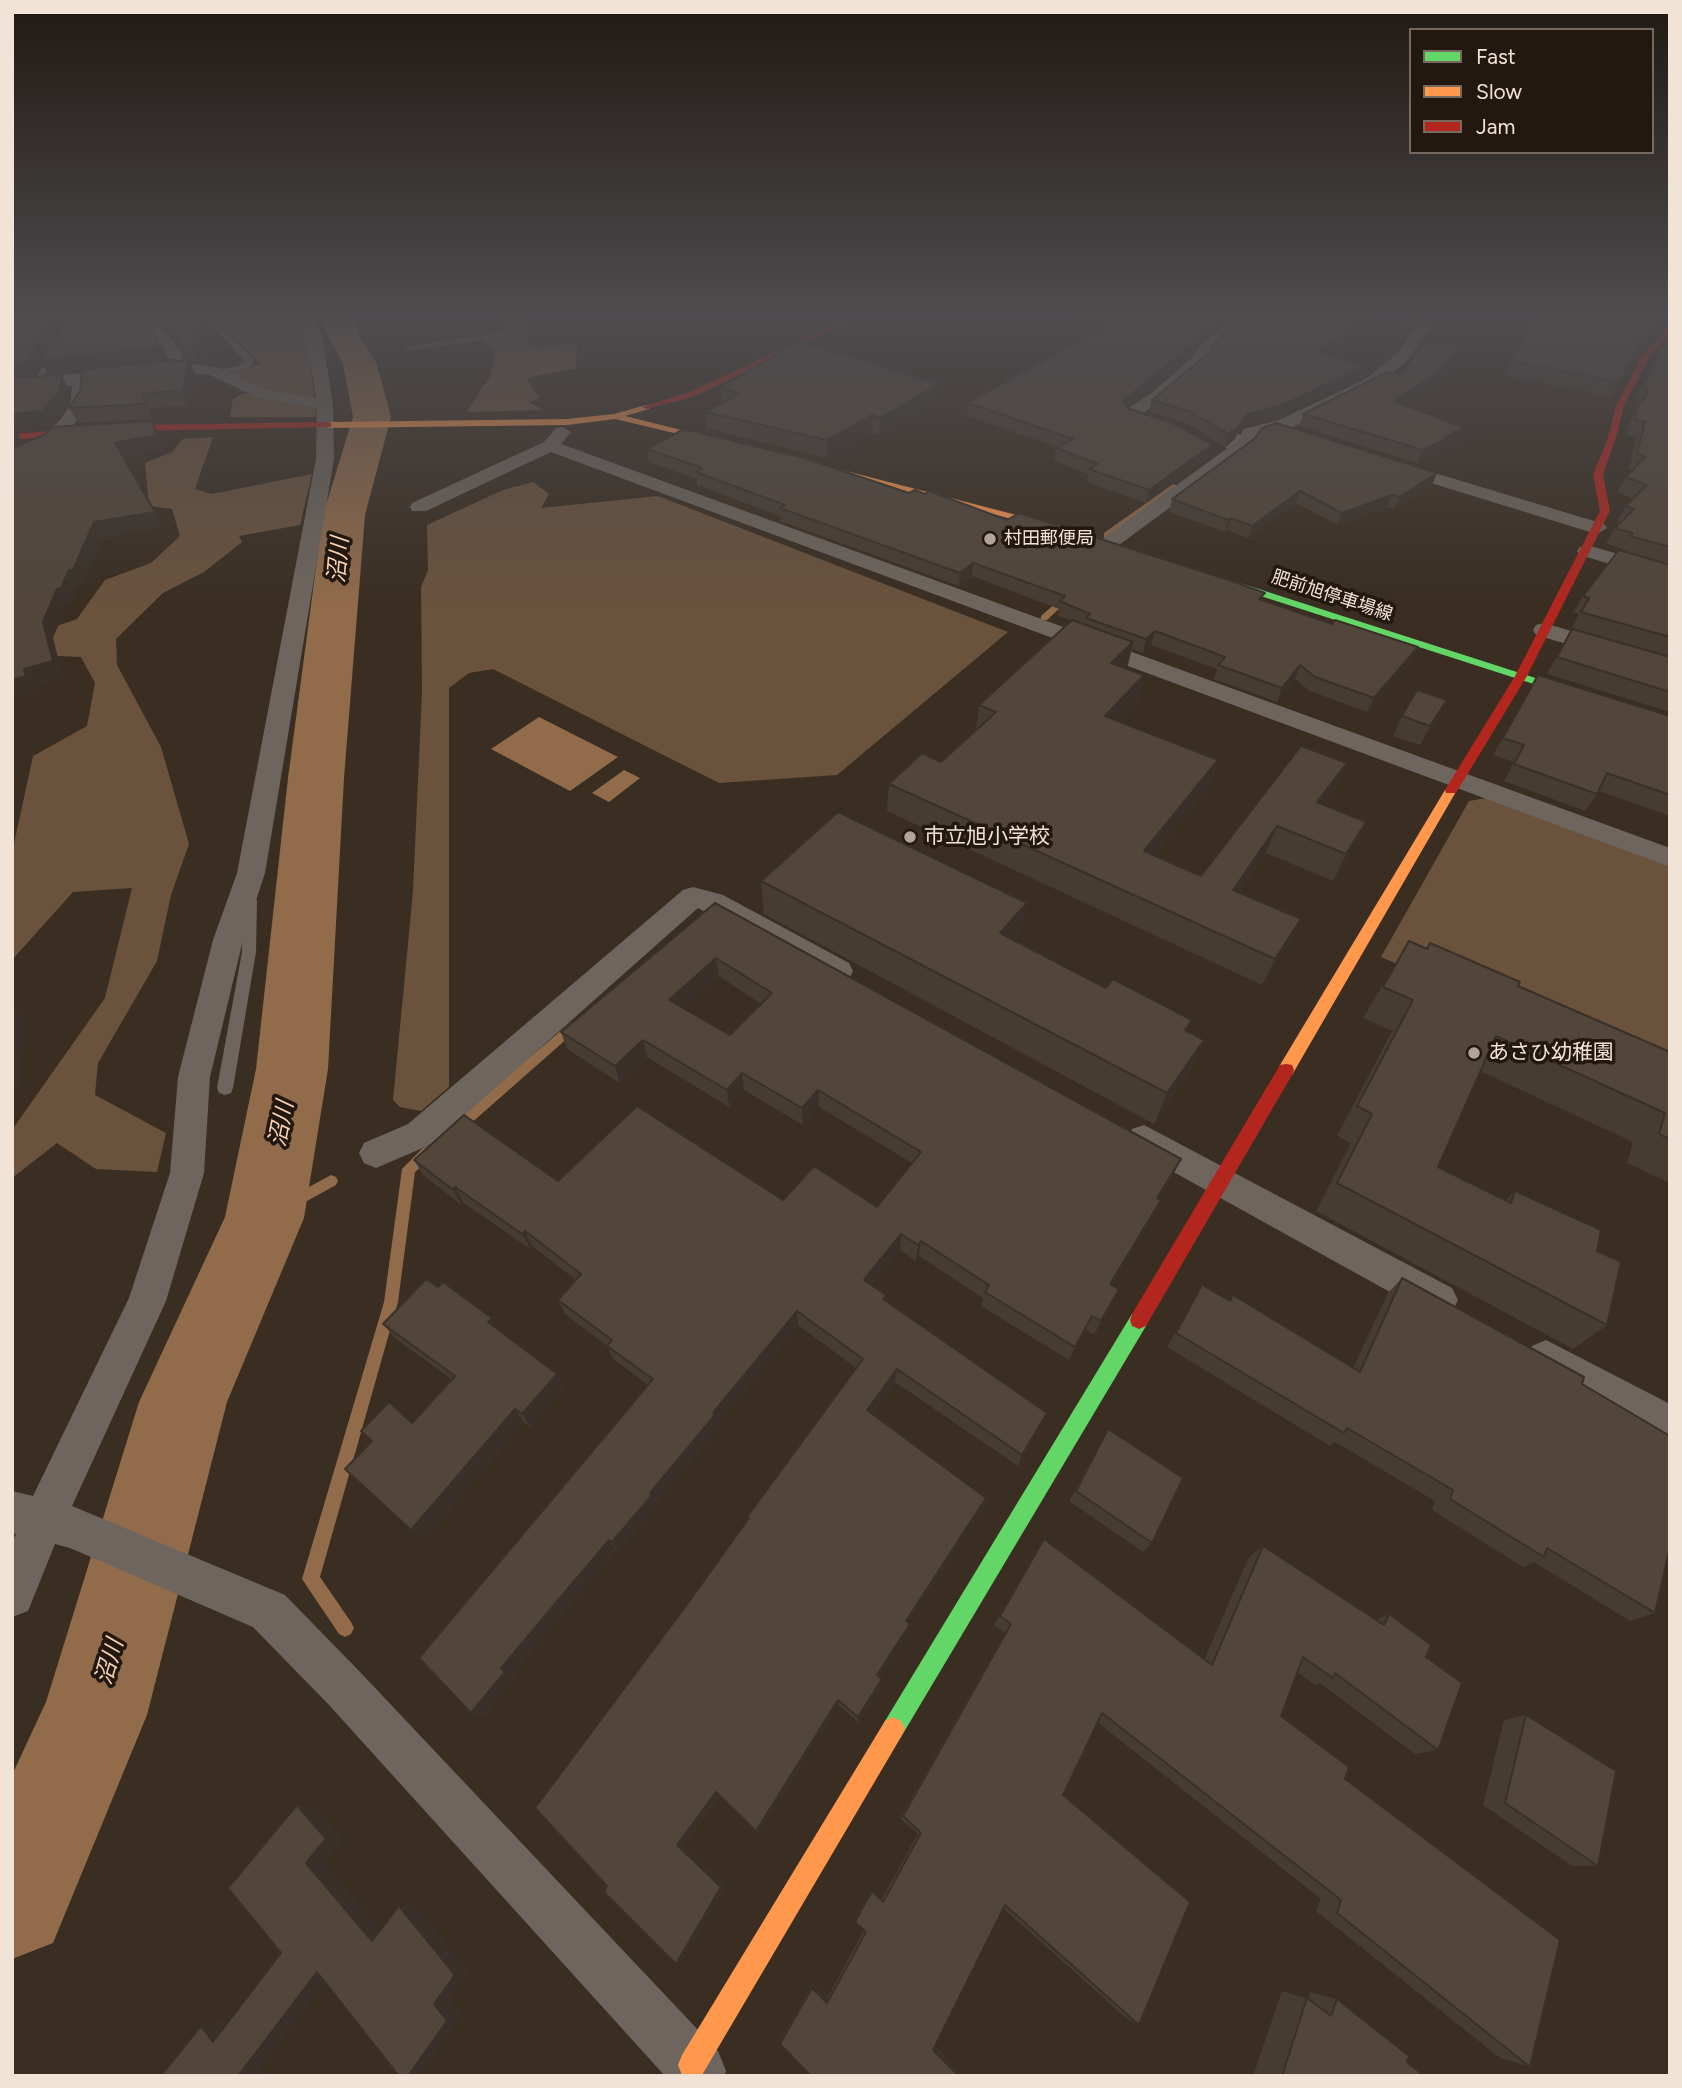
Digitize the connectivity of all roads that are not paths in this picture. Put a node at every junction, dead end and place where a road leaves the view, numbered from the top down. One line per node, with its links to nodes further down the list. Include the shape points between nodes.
1 (74, 410): 13 (street)
2 (308, 410): 8 (street)
3 (323, 410): 8 (street)
4 (635, 410): 9 (main road)
5 (1137, 410): 12 (street, via 1132,414)
6 (1310, 410): 11 (street)
7 (1619, 410): 22 (main road, via 1598,474 1605,511)
8 (324, 416): 10 (main road, via 404,425); 13 (main road); 34 (street, via 325,460)
9 (615, 416): 10 (main road); 17 (main road)
10 (568, 422): 16 (street)
11 (1274, 427): 15 (street); 23 (street, via 1250,433 1243,445 1220,454)
12 (1181, 431)
13 (57, 432): 14 (main road); 19 (street, via 46,444)
14 (12, 437)
15 (1304, 438)
16 (550, 446): 21 (street); 32 (street)
17 (748, 448)
18 (775, 454): 23 (main road)
19 (12, 461)
20 (1382, 462): 22 (street)
21 (419, 507)
22 (1597, 528): 24 (main road)
23 (1095, 540): 25 (main road)
24 (1587, 551): 27 (street); 28 (main road)
25 (1132, 552)
26 (1205, 575): 30 (main road, 肥前旭停車場線)
27 (1670, 576)
28 (1544, 630): 29 (street); 30 (main road)
29 (1670, 667)
30 (1521, 676): 31 (main road, 肥前旭停車場線); 32 (main road)
31 (1558, 688)
32 (1457, 780): 33 (street); 39 (main road)
33 (1670, 858)
34 (251, 873): 36 (lane, via 249,952); 43 (street, via 228,940 194,1077 187,1173 151,1288)
35 (867, 987): 38 (street, via 713,902 694,897 420,1134)
36 (225, 1088)
37 (1114, 1122): 39 (street)
38 (376, 1153)
39 (1220, 1181): 40 (street); 45 (main road)
40 (1463, 1314)
41 (1512, 1340): 42 (street)
42 (1670, 1426)
43 (42, 1520): 44 (street); 45 (street, via 269,1611)
44 (12, 1595)
45 (697, 2070)

